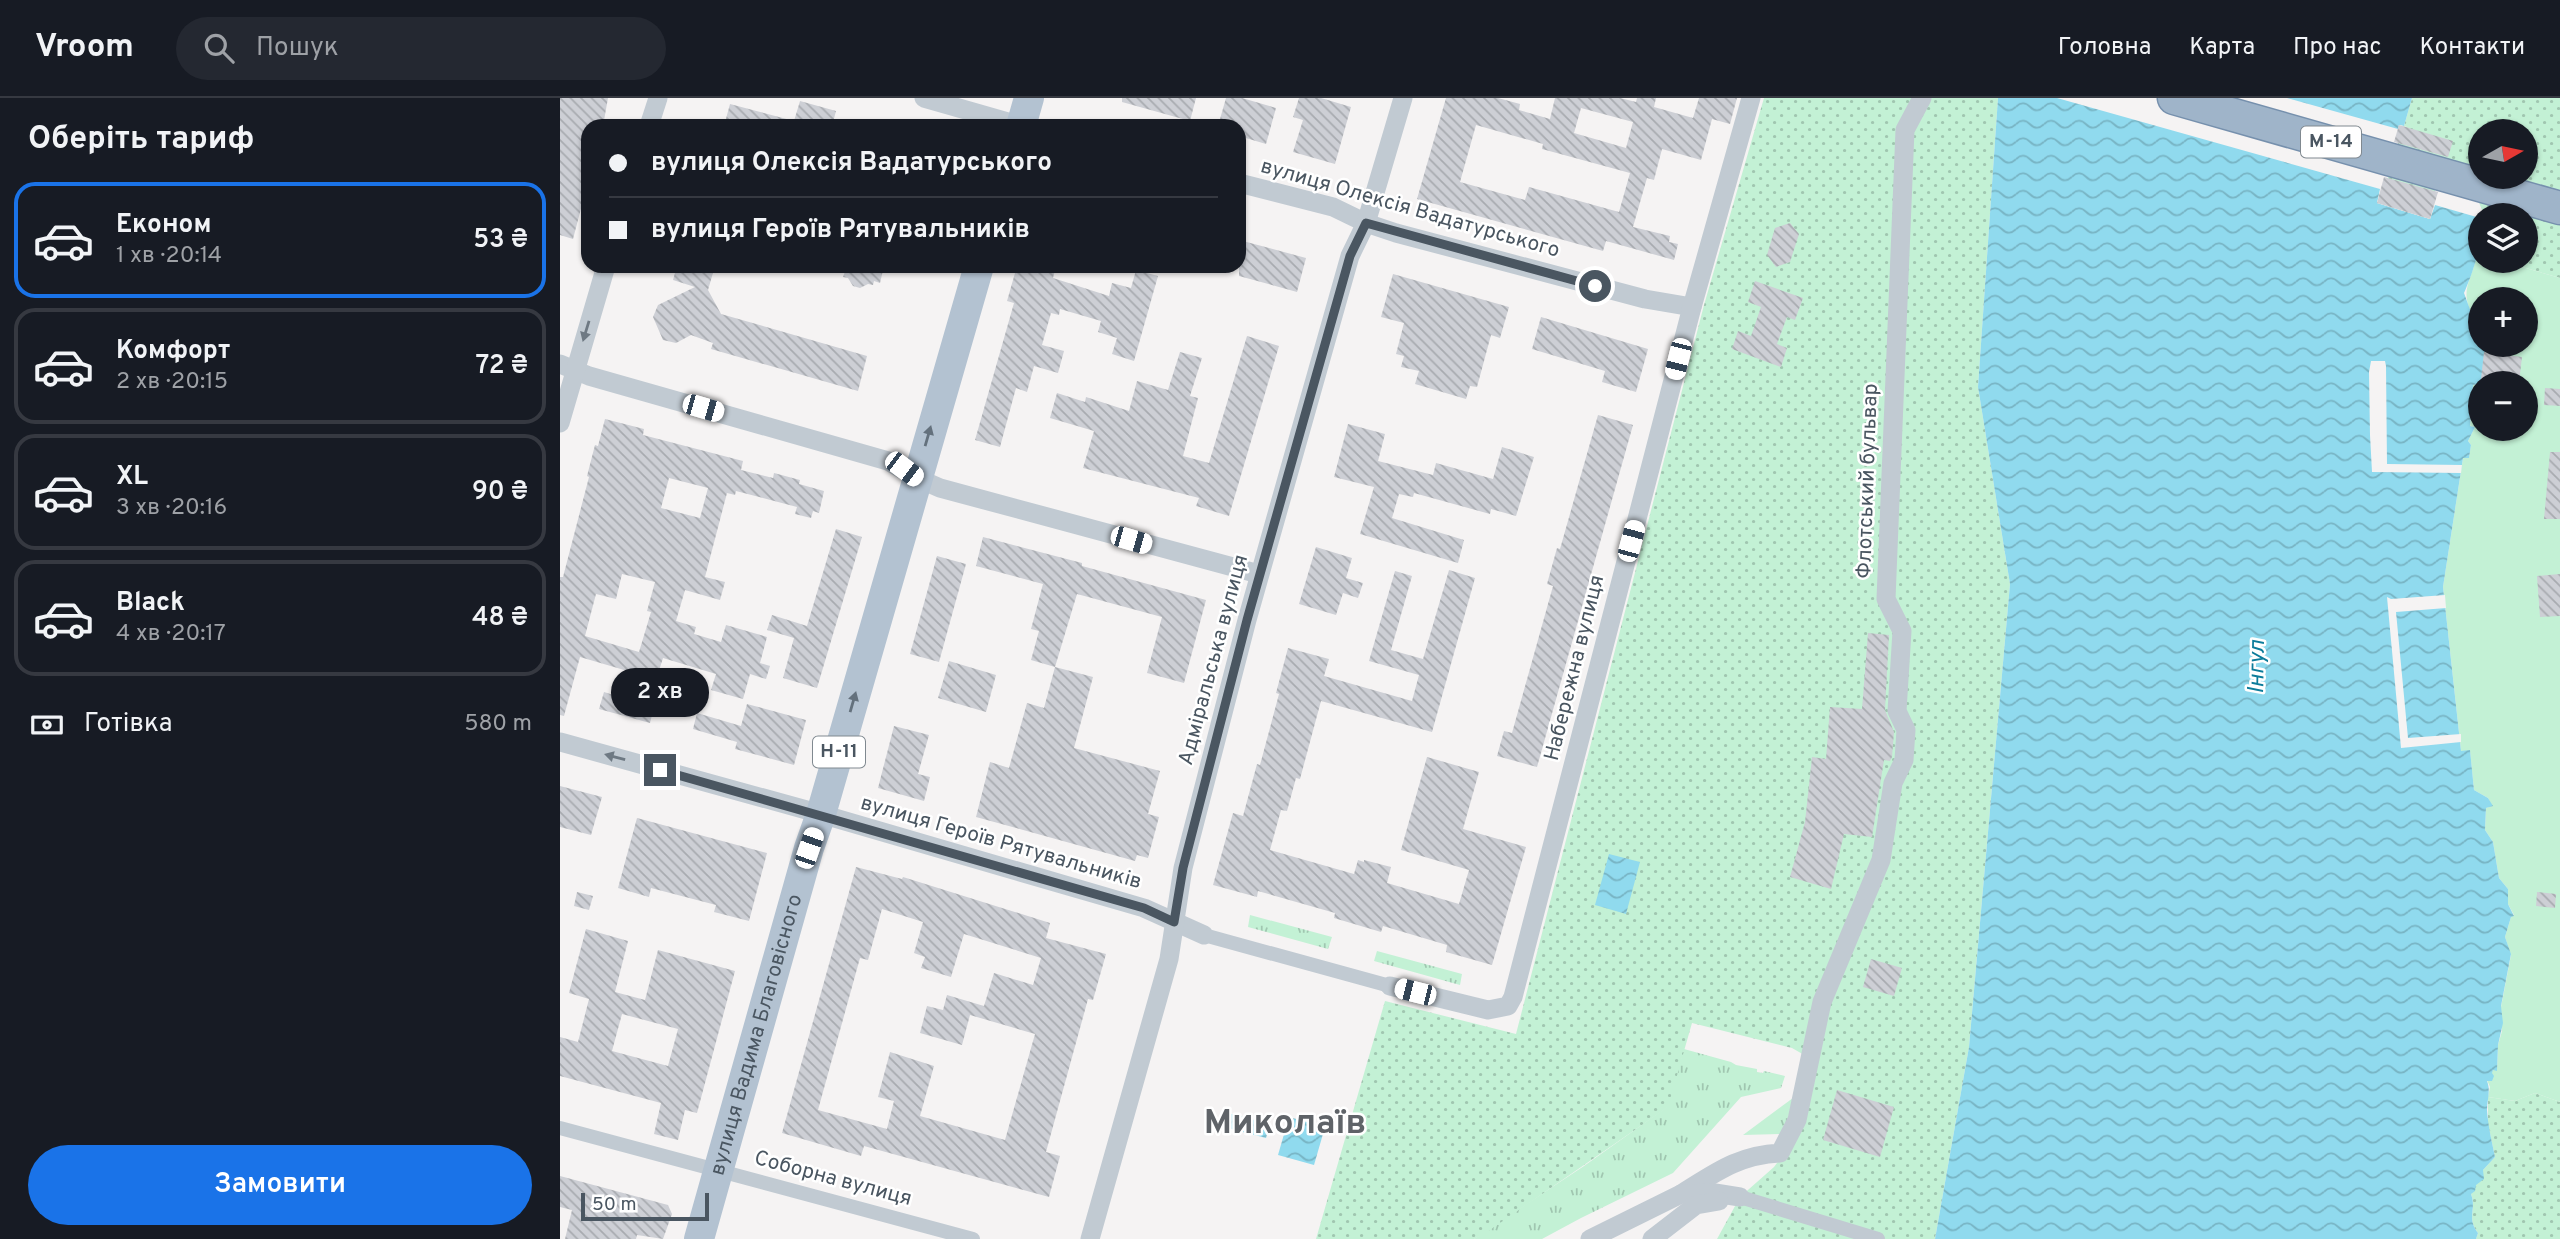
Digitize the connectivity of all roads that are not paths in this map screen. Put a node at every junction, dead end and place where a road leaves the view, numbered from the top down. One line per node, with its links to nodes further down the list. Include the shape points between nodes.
1 (658, 98): 8 (street)
2 (924, 98): 9 (street)
3 (1029, 98): 10 (main road)
4 (1403, 98): 13 (street, Адміральська вулиця)
5 (1751, 98): 16 (street, Набережна вулиця)
6 (1922, 98): 29 (street, Флотський бульвар, via 1905,131 1886,599 1902,631 1897,711 1906,730 1904,760 1893,783 1881,860 1822,1002 1790,1136 1780,1153 1728,1164)
7 (2174, 98): 12 (highway, М-14)
8 (651, 119)
9 (997, 119)
10 (1023, 119)
11 (1246, 185): 13 (street, вулиця Олексія Вадатурського, via 1333,207)
12 (2560, 208)
13 (1366, 223): 16 (street, вулиця Олексія Вадатурського, via 1632,296); 20 (street, Адміральська вулиця, via 1350,256)
14 (603, 273): 17 (street, one-way to 17)
15 (977, 273): 19 (main road, вулиця Вадима Благовісного / Н-11, one-way to 15)
16 (1692, 307): 26 (street, Набережна вулиця)
17 (568, 367): 18 (street); 19 (street, via 888,461)
18 (560, 423)
19 (917, 478): 20 (street); 22 (main road, вулиця Вадима Благовісного / Н-11, one-way to 19)
20 (1259, 574): 23 (street, Адміральська вулиця, via 1183,868)
21 (560, 742): 22 (street, вулиця Героїв Рятувальників, one-way to 21)
22 (821, 814): 23 (street, вулиця Героїв Рятувальників, via 1144,908); 28 (main road, вулиця Вадима Благовісного / Н-11)
23 (1174, 922): 24 (street, вулиця Героїв Рятувальників); 33 (street, Адміральська вулиця, via 1169,959)
24 (1204, 935): 25 (street, вулиця Героїв Рятувальників)
25 (1390, 986): 26 (street, вулиця Героїв Рятувальників, via 1488,1010)
26 (1508, 1006)
27 (560, 1128): 28 (street, Соборна вулиця)
28 (718, 1170): 31 (main road, вулиця Вадима Благовісного / Н-11); 32 (street, Соборна вулиця)
29 (1681, 1194): 30 (street); 34 (street, Флотський бульвар)
30 (1740, 1197): 35 (street, via 1696,1205); 36 (street)
31 (699, 1239)
32 (973, 1239)
33 (1090, 1239)
34 (1590, 1239)
35 (1652, 1239)
36 (1878, 1239)

